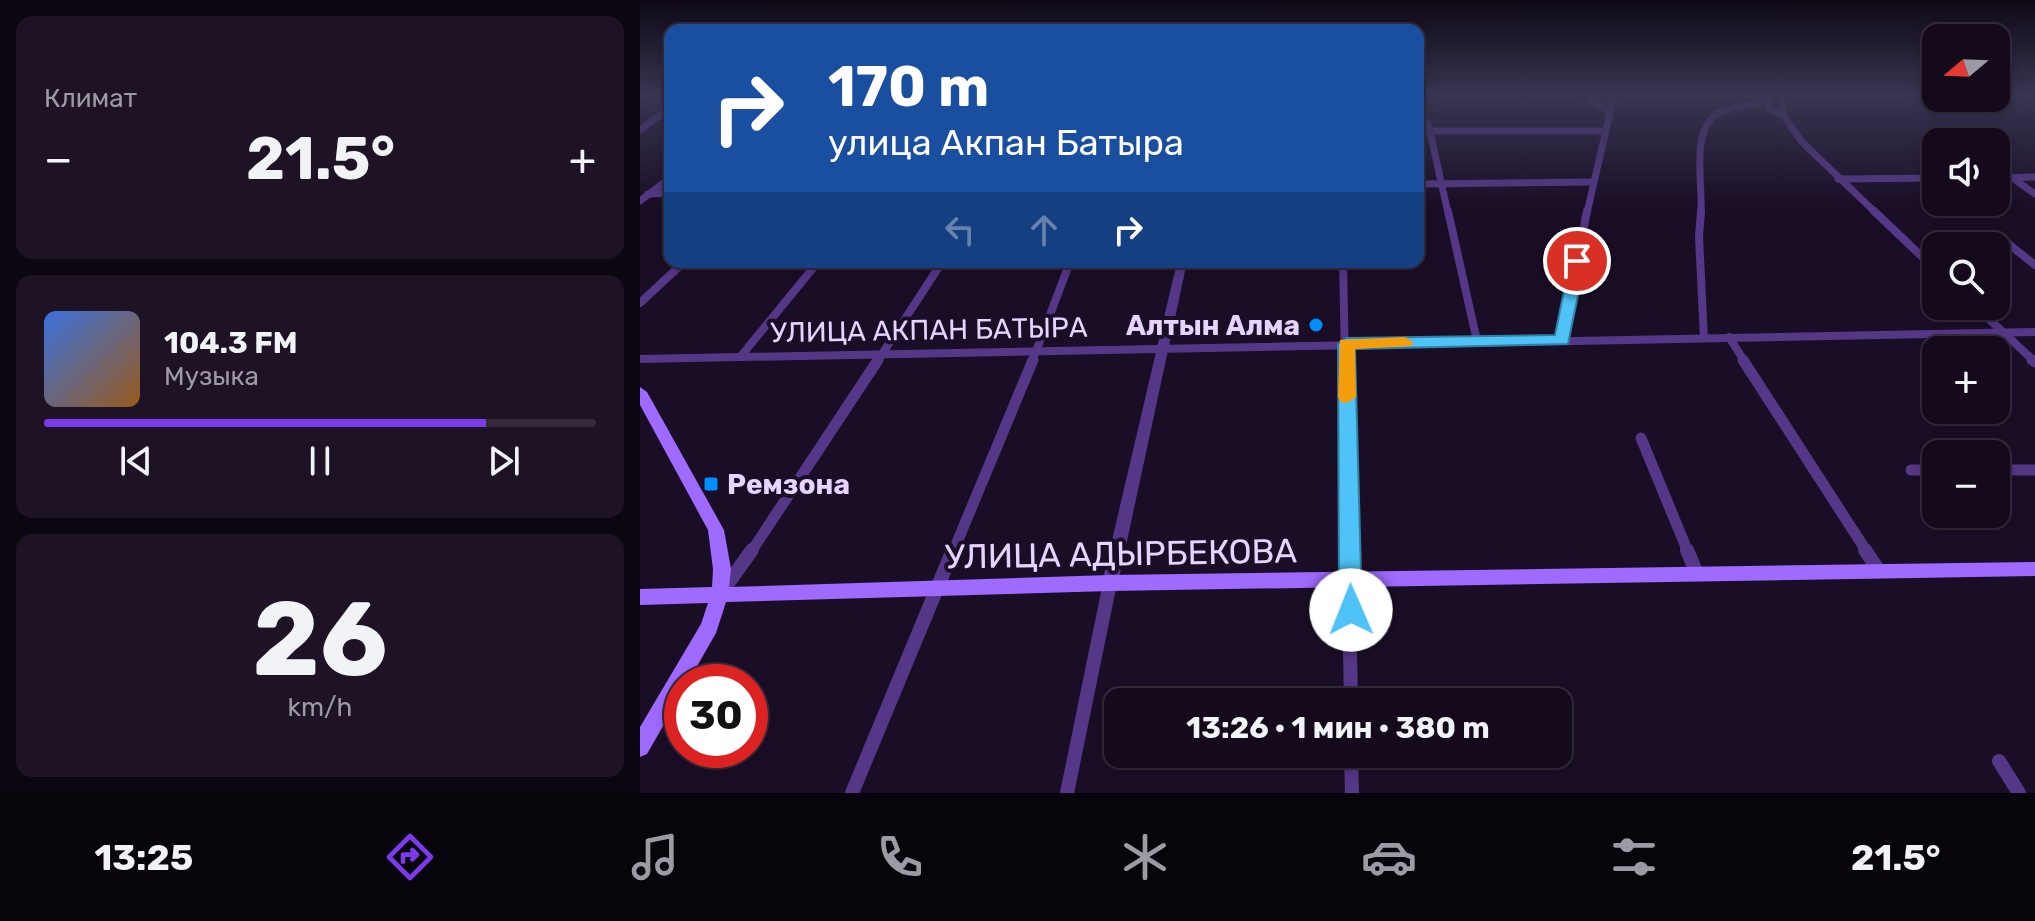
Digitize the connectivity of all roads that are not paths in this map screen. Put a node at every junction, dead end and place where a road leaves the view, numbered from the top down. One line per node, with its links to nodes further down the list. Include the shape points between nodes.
1 (1430, 132): 12 (street)
2 (1604, 132): 9 (street)
3 (1702, 132): 32 (street, via 1699,237)
4 (1795, 132): 8 (street)
5 (2011, 177): 6 (street); 16 (street)
6 (2035, 177)
7 (1922, 178): 8 (street)
8 (1838, 179): 19 (street)
9 (1593, 182): 12 (street); 33 (street)
10 (664, 183): 15 (street)
11 (1424, 184): 12 (street)
12 (1444, 184): 34 (street)
13 (664, 193): 15 (street)
14 (640, 194): 15 (street)
15 (650, 194): 17 (street)
16 (2035, 194)
17 (640, 201)
18 (2010, 245): 20 (street)
19 (1922, 257)
20 (2035, 265)
21 (678, 268): 27 (street)
22 (813, 268): 39 (street)
23 (938, 268): 38 (street)
24 (1068, 268): 37 (street)
25 (1181, 268): 36 (street)
26 (1343, 268): 35 (street)
27 (640, 303)
28 (1990, 320): 30 (street)
29 (2035, 332): 30 (street, УЛИЦА АКПАН БАТЫРА)
30 (2003, 333): 31 (street, УЛИЦА АКПАН БАТЫРА); 41 (street)
31 (1729, 337): 32 (street, УЛИЦА АКПАН БАТЫРА); 49 (street)
32 (1704, 338): 33 (street, УЛИЦА АКПАН БАТЫРА)
33 (1562, 340): 34 (street, УЛИЦА АКПАН БАТЫРА)
34 (1477, 341): 35 (street, УЛИЦА АКПАН БАТЫРА)
35 (1346, 344): 36 (street, УЛИЦА АКПАН БАТЫРА); 51 (street)
36 (1163, 347): 37 (street, УЛИЦА АКПАН БАТЫРА); 52 (street)
37 (1037, 349): 38 (street, УЛИЦА АКПАН БАТЫРА); 53 (street)
38 (885, 352): 39 (street, УЛИЦА АКПАН БАТЫРА); 54 (street)
39 (741, 356): 40 (street, УЛИЦА АКПАН БАТЫРА)
40 (640, 359)
41 (2035, 362)
42 (640, 392): 54 (main road, via 716,530)
43 (1641, 438): 50 (street)
44 (1911, 470): 45 (street)
45 (1922, 470)
46 (2010, 470): 47 (street)
47 (2035, 470)
48 (2035, 569): 49 (main road, УЛИЦА АДЫРБЕКОВА)
49 (1879, 571): 50 (main road, УЛИЦА АДЫРБЕКОВА)
50 (1697, 574): 51 (main road, УЛИЦА АДЫРБЕКОВА)
51 (1350, 579): 52 (main road, УЛИЦА АДЫРБЕКОВА); 56 (street)
52 (1110, 583): 53 (main road, УЛИЦА АДЫРБЕКОВА); 61 (street)
53 (937, 588): 54 (main road, УЛИЦА АДЫРБЕКОВА); 60 (street)
54 (720, 593): 55 (main road, УЛИЦА АДЫРБЕКОВА); 57 (main road, via 694,656)
55 (640, 597)
56 (1351, 688)
57 (640, 747)
58 (1999, 761): 63 (street)
59 (1351, 768): 62 (street)
60 (852, 793)
61 (1067, 793)
62 (1352, 793)
63 (2019, 793)

